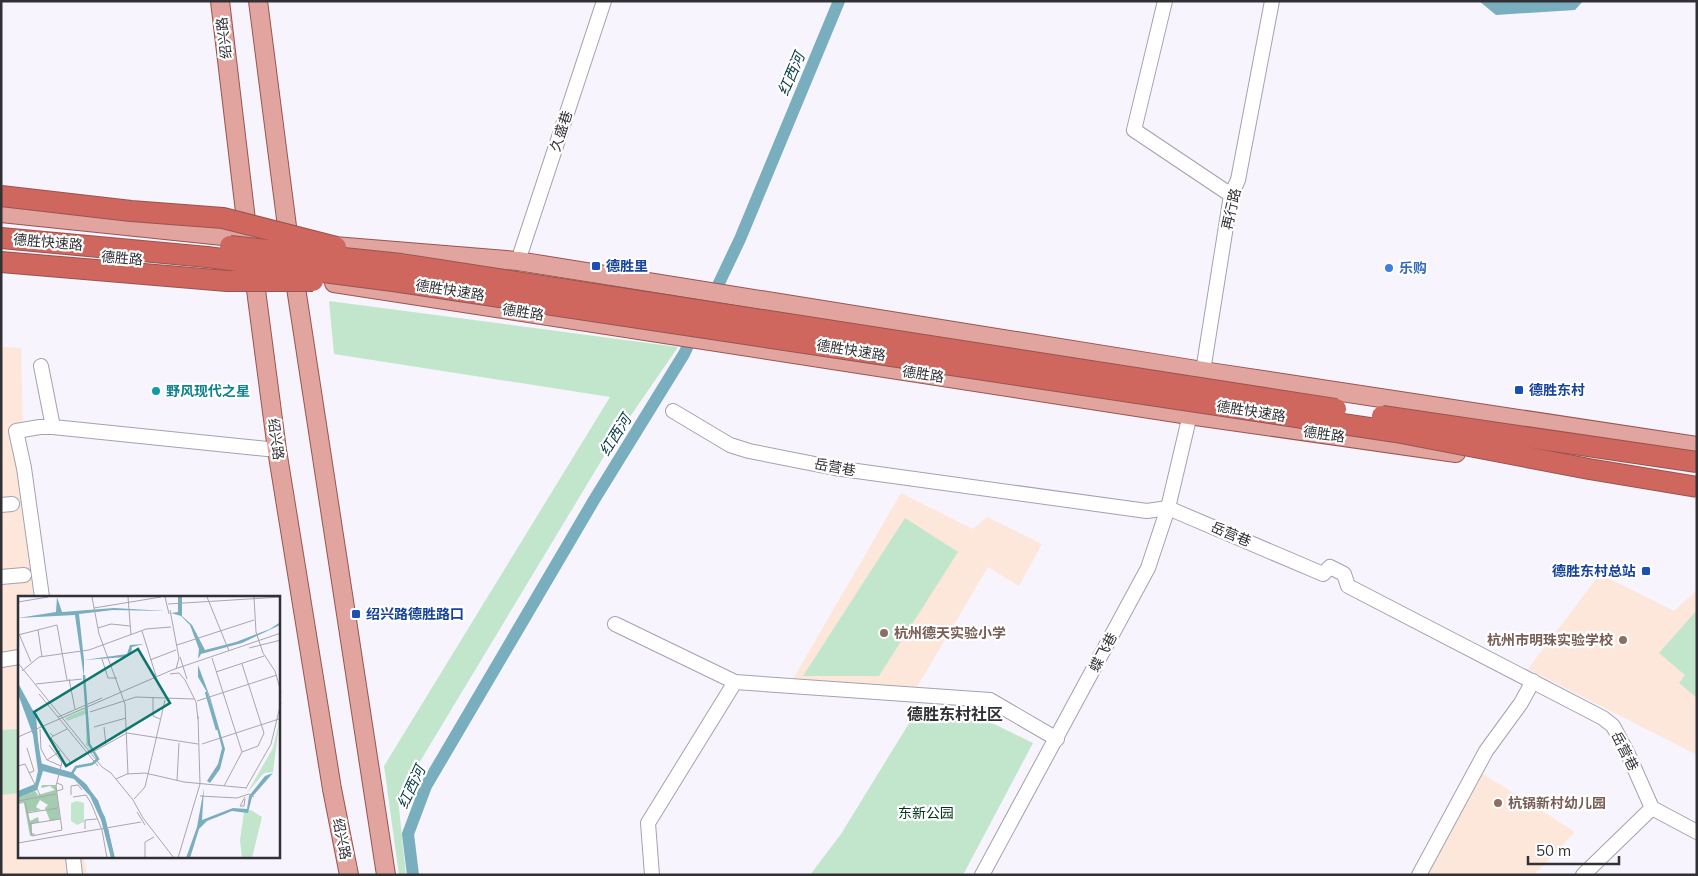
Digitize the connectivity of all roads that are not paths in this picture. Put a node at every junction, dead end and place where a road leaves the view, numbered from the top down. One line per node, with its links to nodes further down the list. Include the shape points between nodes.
1 (220, 1): 12 (main road, 绍兴路)
2 (258, 1): 13 (main road)
3 (604, 1): 16 (street, 久盛巷)
4 (1165, 1): 6 (street, via 1134,130)
5 (1272, 1): 6 (street, 再行路, via 1238,180)
6 (1232, 195): 23 (street, 再行路)
7 (1, 196): 19 (highway, bridge, via 223,218)
8 (1, 213): 10 (main road)
9 (1, 224): 19 (highway, 德胜快速路, bridge)
10 (145, 227): 12 (main road); 15 (main road, via 158,234 160,246 157,257)
11 (1, 238): 19 (highway, 德胜快速路, bridge)
12 (248, 239): 13 (main road); 18 (main road, 绍兴路)
13 (289, 242): 16 (main road); 20 (main road)
14 (1, 247): 15 (main road, 德胜路)
15 (147, 261): 18 (main road, 德胜路)
16 (518, 261): 23 (main road)
17 (1, 262): 21 (highway, bridge, via 227,281)
18 (254, 271): 20 (main road, 德胜路); 28 (main road, 绍兴路)
19 (397, 273): 21 (highway, bridge); 29 (highway, 德胜快速路, bridge); 30 (highway, 德胜快速路, bridge, via 1396,432)
20 (296, 277): 21 (main road, 德胜路); 48 (main road)
21 (325, 281): 25 (main road, 德胜路)
22 (41, 366): 26 (street)
23 (1203, 371): 25 (street, 再行路); 27 (main road)
24 (673, 411): 33 (street, 岳营巷, via 730,445 835,468 1147,511)
25 (1189, 415): 31 (main road, 德胜路); 33 (street, 蝶飞巷)
26 (53, 427): 28 (street); 36 (street, via 16,431)
27 (1697, 446)
28 (277, 450): 47 (main road, 绍兴路)
29 (1697, 462)
30 (1589, 469): 31 (highway, 德胜快速路, bridge); 32 (highway, bridge, via 1628,486)
31 (1697, 485)
32 (1697, 499)
33 (1168, 508): 40 (street, 岳营巷, via 1323,574 1330,567 1344,574 1348,586); 42 (street, 蝶飞巷, via 1148,568)
34 (24, 575): 35 (street)
35 (1, 577)
36 (42, 596)
37 (614, 624): 41 (street)
38 (18, 657): 39 (street)
39 (1, 660)
40 (1533, 681): 43 (street, 岳营巷, via 1612,726); 51 (street, via 1486,751)
41 (735, 682): 42 (street, via 990,700); 49 (street, via 648,824)
42 (1057, 739): 50 (street, 蝶飞巷)
43 (1652, 808): 44 (street); 52 (street)
44 (1697, 832)
45 (73, 858): 46 (street)
46 (75, 875)
47 (349, 875)
48 (386, 875)
49 (652, 875)
50 (982, 875)
51 (1419, 875)
52 (1583, 875)

